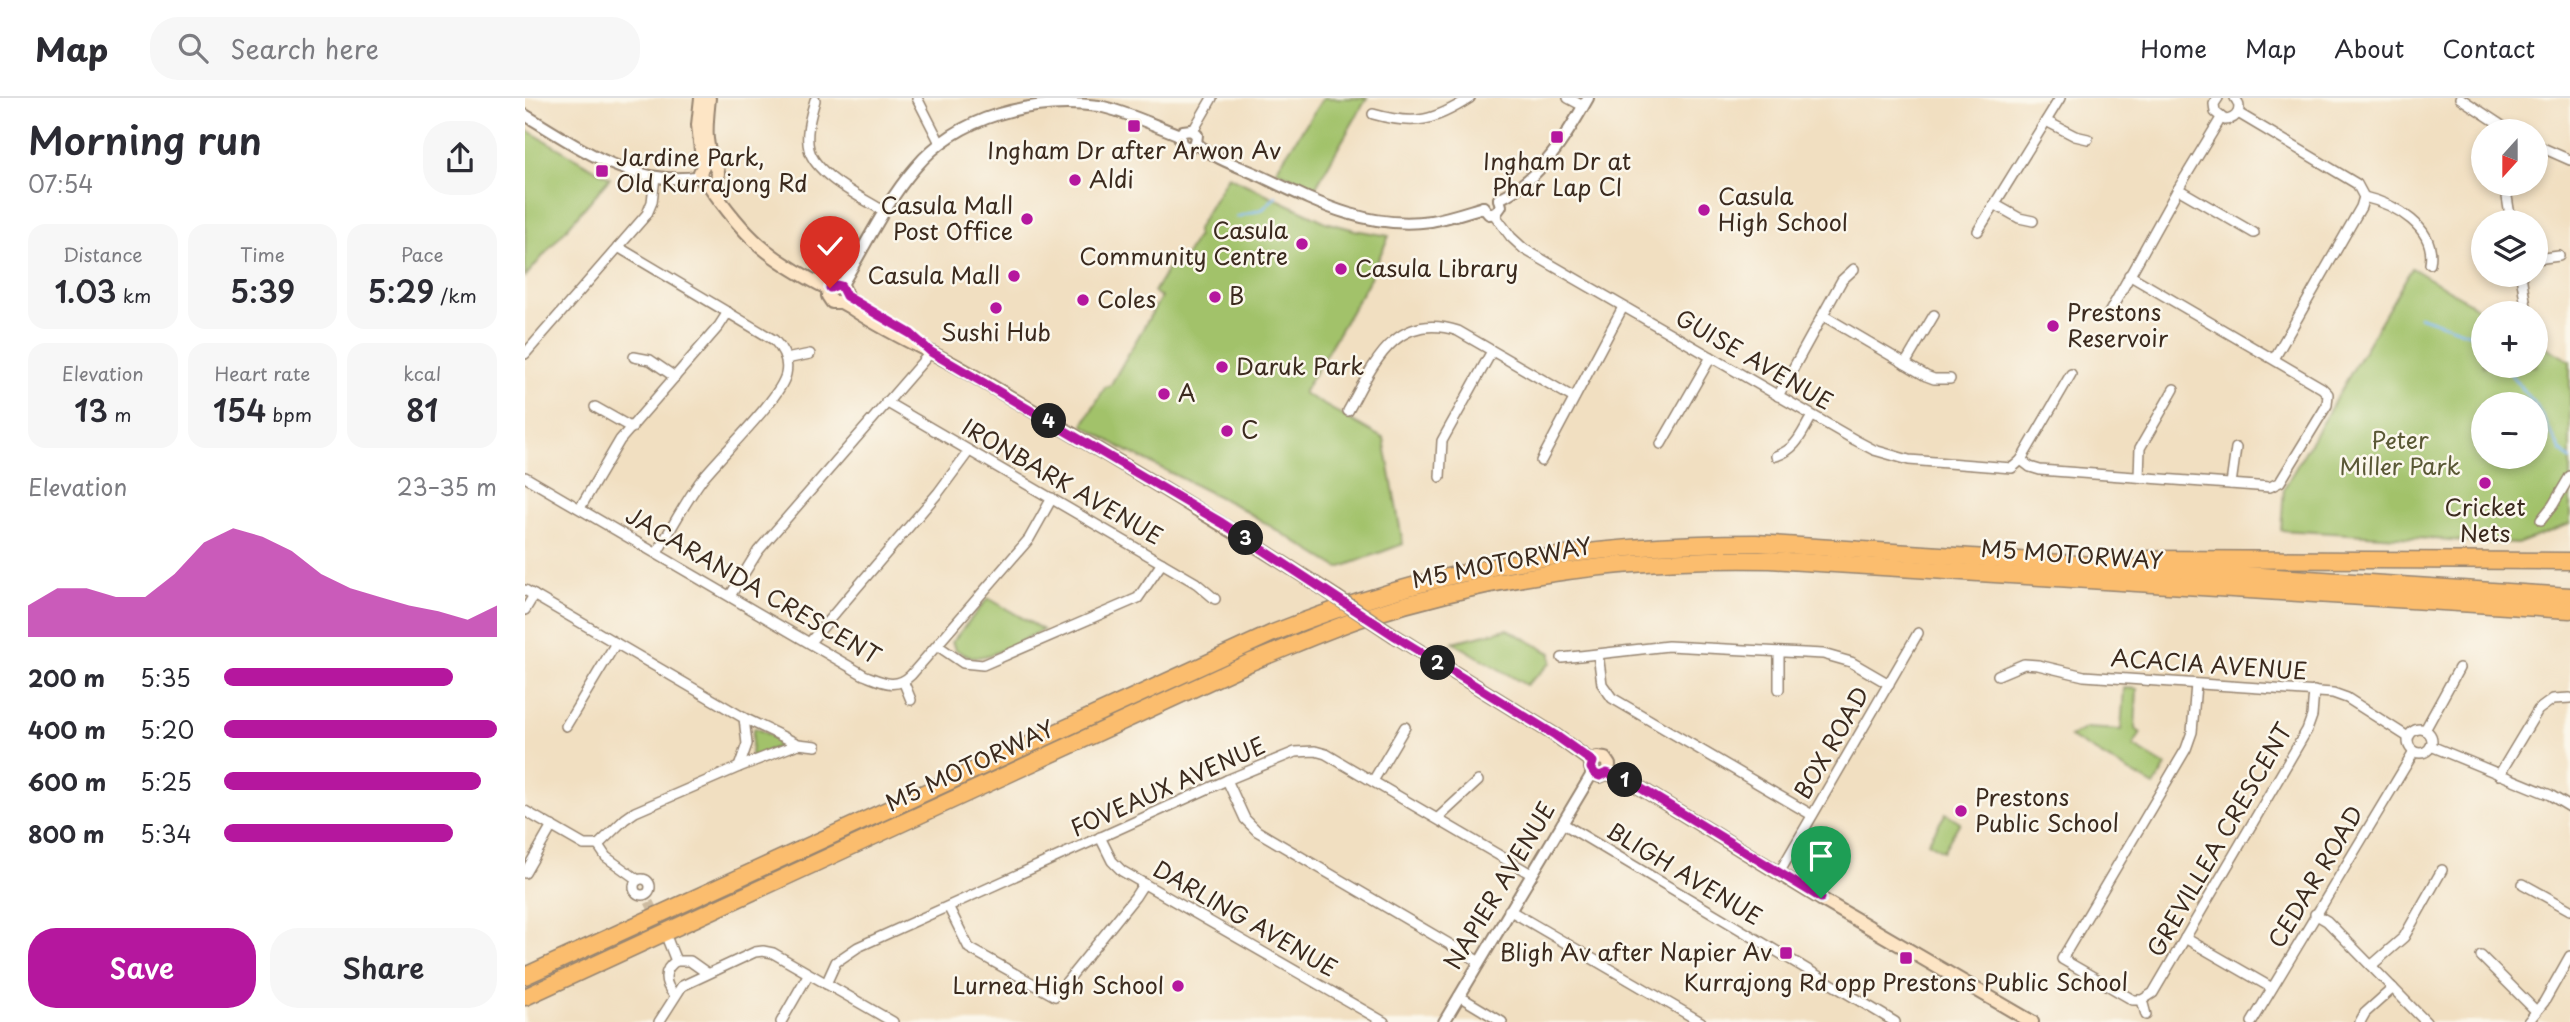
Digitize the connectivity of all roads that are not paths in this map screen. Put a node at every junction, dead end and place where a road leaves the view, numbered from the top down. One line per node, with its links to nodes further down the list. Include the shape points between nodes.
1 (701, 98): 26 (main road, via 698,125)
2 (709, 98): 26 (main road)
3 (917, 98): 22 (street)
4 (1212, 98): 19 (street)
5 (1470, 98): 14 (street, via 1454,110 1425,120 1407,122)
6 (1568, 98): 12 (street)
7 (2060, 98): 18 (street)
8 (2235, 98): 13 (street)
9 (2459, 98): 17 (street)
10 (2215, 99): 16 (street, via 2215,112)
11 (815, 100): 33 (street, via 809,150 828,176)
12 (1586, 102): 30 (street, via 1549,159)
13 (2238, 113): 16 (street, via 2229,120); 29 (street, via 2357,184)
14 (1373, 114)
15 (525, 115): 27 (street, via 610,164)
16 (2221, 118): 28 (street)
17 (2491, 119)
18 (2046, 121): 21 (street); 31 (street)
19 (1193, 131): 20 (street); 23 (street)
20 (1180, 135): 22 (street, via 1113,109 1052,103 993,114); 23 (street, via 1184,146)
21 (2088, 139)
22 (940, 143): 33 (street, via 913,170)
23 (1196, 143): 32 (street, via 1351,216 1384,222 1430,221)
24 (2548, 150): 25 (street)
25 (2570, 160)
26 (708, 174): 27 (street, via 684,179); 44 (main road, via 739,226 769,255)
27 (655, 177): 38 (street, via 650,208)
28 (2178, 188): 37 (street); 43 (street)
29 (2364, 197): 41 (street, via 2413,220 2433,250); 57 (street)
30 (1499, 199): 32 (street, via 1487,197); 34 (street, via 1500,209)
31 (1996, 205): 35 (street); 36 (street)
32 (1483, 207): 34 (street)
33 (885, 212): 44 (street)
34 (1494, 214): 45 (street, GUISE AVENUE, via 1524,249)
35 (2033, 221)
36 (1978, 231)
37 (2254, 233)
38 (618, 247): 46 (street); 52 (street)
39 (2559, 256): 40 (street)
40 (2548, 258)
41 (2430, 264)
42 (1854, 269): 49 (street, via 1842,280)
43 (2129, 275): 48 (street); 57 (street)
44 (839, 294): 51 (main road, via 906,341)
45 (1623, 307): 55 (street, GUISE AVENUE); 64 (street)
46 (728, 312): 56 (street, via 774,340); 60 (street)
47 (1934, 315): 58 (street)
48 (2108, 315)
49 (1823, 316): 58 (street); 63 (street)
50 (1492, 351): 64 (street); 67 (street, via 1458,331 1439,326 1408,331 1382,352); 78 (street, via 1442,441)
51 (931, 352): 65 (street); 122 (main road, bridge, via 1222,523 1555,735)
52 (525, 354)
53 (810, 354): 56 (street)
54 (635, 357): 60 (street, via 650,360)
55 (1711, 357): 63 (street, GUISE AVENUE); 70 (street)
56 (786, 359): 85 (street, via 782,383 703,478)
57 (2274, 359): 80 (street, via 2327,391 2327,405 2276,486)
58 (1905, 364): 61 (street, via 1934,379)
59 (2071, 374): 74 (street)
60 (675, 377): 69 (street)
61 (1950, 379)
62 (2174, 389): 79 (street, via 2140,448)
63 (1778, 396): 68 (street, GUISE AVENUE)
64 (1574, 397): 75 (street)
65 (887, 402): 72 (street, IRONBARK AVENUE); 91 (street, via 758,551)
66 (595, 407): 69 (street)
67 (1347, 411)
68 (1812, 416): 73 (street, via 1794,447); 74 (street, GUISE AVENUE, via 1874,450 1909,460 2005,469)
69 (632, 428): 82 (street, via 605,462)
70 (1661, 444)
71 (2236, 448): 80 (street)
72 (969, 451): 81 (street, IRONBARK AVENUE); 97 (street)
73 (1776, 456)
74 (2021, 460): 79 (street, via 2040,470)
75 (1541, 461)
76 (2570, 476): 83 (street)
77 (525, 477): 82 (street, JACARANDA CRESCENT)
78 (1440, 477)
79 (2139, 477): 80 (street)
80 (2231, 484)
81 (1052, 498): 89 (street, IRONBARK AVENUE); 99 (street, via 1029,539)
82 (580, 508): 85 (street, JACARANDA CRESCENT)
83 (2540, 520)
84 (2570, 551): 87 (highway)
85 (657, 553): 91 (street, JACARANDA CRESCENT)
86 (1932, 553): 87 (highway); 92 (highway, M5 MOTORWAY); 155 (highway, M5 MOTORWAY, via 1756,543 1634,547 1491,566 1380,594 1233,651)
87 (2288, 561): 88 (highway)
88 (2570, 561)
89 (1162, 562): 93 (street, IRONBARK AVENUE, via 1204,587); 99 (street, via 1138,598 983,665 963,663)
90 (529, 592): 94 (street); 98 (street)
91 (730, 596): 97 (street, JACARANDA CRESCENT)
92 (2570, 596)
93 (1215, 599)
94 (525, 610)
95 (2570, 610): 161 (highway, M5 MOTORWAY, via 1770,560 1622,564 1521,578 1365,617 1251,662)
96 (1918, 634): 106 (street, BOX ROAD)
97 (810, 642): 105 (street, JACARANDA CRESCENT, via 864,675 888,684)
98 (616, 643): 112 (street); 113 (street)
99 (938, 646): 105 (street)
100 (1779, 652): 101 (street, via 1668,646); 106 (street, via 1841,657); 108 (street)
101 (1598, 654): 102 (street); 129 (street, via 1602,684 1615,701)
102 (1562, 658)
103 (2459, 668): 115 (street)
104 (1998, 675): 107 (street, ACACIA AVENUE, via 2024,664 2084,676)
105 (904, 683): 111 (street)
106 (1889, 684): 129 (street, BOX ROAD)
107 (2196, 684): 109 (street, ACACIA AVENUE); 162 (street, via 2186,749 2062,959 2129,999)
108 (1779, 688)
109 (2314, 691): 116 (street, ACACIA AVENUE, via 2347,698); 146 (street, GREVILLEA CRESCENT, via 2307,730)
110 (2570, 698): 123 (street, via 2553,699 2537,710)
111 (911, 700)
112 (744, 718): 117 (street); 121 (street, via 747,744)
113 (566, 726)
114 (1405, 727): 125 (street)
115 (2425, 730): 116 (street, via 2417,729); 119 (street, via 2431,735)
116 (2409, 737): 120 (street)
117 (798, 744): 118 (street); 121 (street)
118 (816, 746)
119 (2431, 746): 120 (street, via 2422,753); 123 (street)
120 (2414, 752): 145 (street, CEDAR ROAD)
121 (739, 766): 134 (street, via 635,812)
122 (1593, 767): 131 (street, NAPIER AVENUE); 137 (main road, via 1597,758 1605,759 1607,773 1629,781)
123 (2499, 775): 127 (street)
124 (1227, 780): 125 (street, FOVEAUX AVENUE, via 1295,752 1315,751); 133 (street, FOVEAUX AVENUE); 151 (street, via 1245,819 1257,831)
125 (1373, 781): 130 (street, FOVEAUX AVENUE)
126 (1478, 781): 130 (street)
127 (2570, 807)
128 (525, 811): 132 (street)
129 (1812, 815): 137 (street, BOX ROAD)
130 (1437, 818): 138 (street, FOVEAUX AVENUE)
131 (1562, 823): 138 (street, NAPIER AVENUE); 172 (street, BLIGH AVENUE)
132 (552, 826): 134 (street, via 584,845); 136 (street)
133 (1100, 837): 139 (street, DARLING AVENUE, via 1116,867); 142 (street, FOVEAUX AVENUE)
134 (598, 845): 141 (street, via 605,857 649,883)
135 (2442, 870): 152 (street, via 2404,937)
136 (525, 873)
137 (1779, 873): 173 (main road)
138 (1531, 874): 143 (street, NAPIER AVENUE)
139 (1144, 883): 142 (street, via 1055,996 969,948); 168 (street, DARLING AVENUE)
140 (2523, 884): 144 (street)
141 (647, 898)
142 (949, 908): 156 (street, FOVEAUX AVENUE, via 858,947 836,962)
143 (1509, 910): 151 (street, NAPIER AVENUE); 171 (street)
144 (2570, 911)
145 (2315, 914): 152 (street); 157 (street, CEDAR ROAD)
146 (2185, 937): 157 (street); 162 (street, GREVILLEA CRESCENT, via 2153,993)
147 (668, 941): 150 (street)
148 (2481, 956): 163 (street)
149 (2570, 956): 163 (street)
150 (676, 961): 153 (street, via 690,961); 159 (street, via 666,978)
151 (1478, 961): 160 (street, NAPIER AVENUE)
152 (2372, 965): 158 (street)
153 (707, 973): 154 (street, via 763,950); 159 (street)
154 (808, 975): 156 (street); 166 (street)
155 (525, 976)
156 (826, 985): 167 (street)
157 (2272, 988): 174 (street, CEDAR ROAD)
158 (2393, 988): 175 (street); 176 (street)
159 (674, 995): 165 (street)
160 (1459, 996): 169 (street, NAPIER AVENUE); 170 (street)
161 (525, 997)
162 (2143, 1000): 164 (street)
163 (2536, 1012): 177 (street)
164 (2146, 1015)
165 (659, 1022)
166 (781, 1022)
167 (893, 1022)
168 (1384, 1022)
169 (1444, 1022)
170 (1502, 1022)
171 (1701, 1022)
172 (1895, 1022)
173 (2032, 1022)
174 (2252, 1022)
175 (2360, 1022)
176 (2427, 1022)
177 (2528, 1022)

